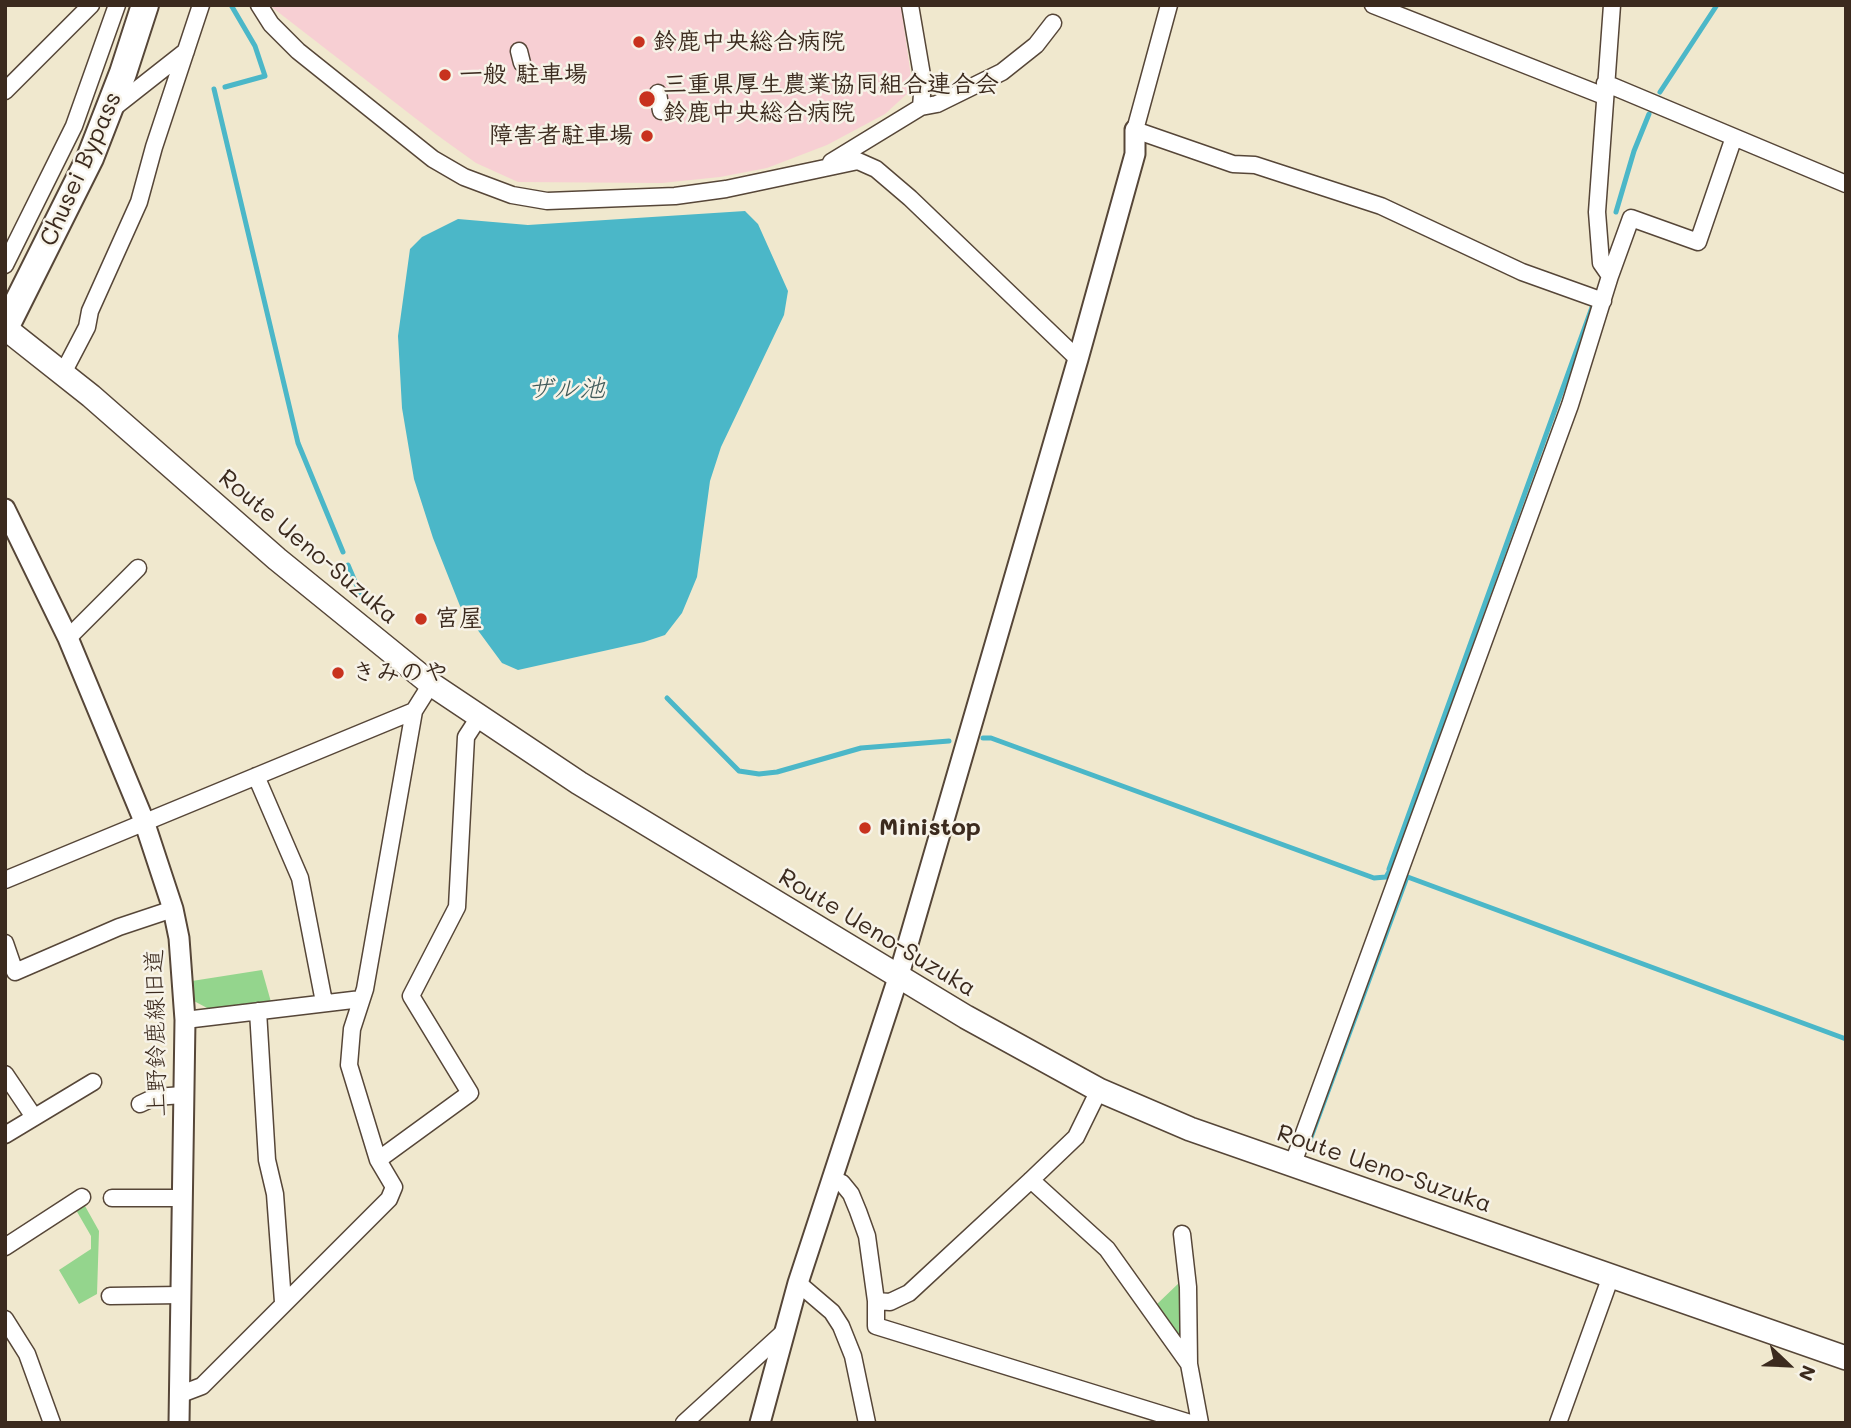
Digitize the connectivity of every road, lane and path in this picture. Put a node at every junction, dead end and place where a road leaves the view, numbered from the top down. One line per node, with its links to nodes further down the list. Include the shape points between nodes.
1 (91, 5): 13 (street)
2 (117, 5): 22 (street, via 74,126)
3 (145, 5): 17 (highway, Chusei Bypass)
4 (201, 5): 11 (street)
5 (259, 5): 20 (street, via 298,51 433,159 464,177 512,195 548,201 675,197)
6 (909, 5): 15 (street, via 923,81)
7 (1169, 5): 18 (street)
8 (1373, 5): 12 (street)
9 (1612, 5): 12 (street)
10 (1053, 23): 15 (street, via 1036,45 1002,72 937,104)
11 (186, 51): 17 (street); 27 (street, via 139,202)
12 (1604, 90): 19 (street); 23 (street, via 1597,212 1601,262)
13 (5, 91)
14 (658, 93): 16 (street)
15 (921, 107): 20 (street)
16 (661, 111)
17 (108, 113): 25 (highway, Chusei Bypass)
18 (1135, 130): 24 (street, via 1233,164 1255,165 1381,206 1522,272); 26 (street, via 1135,154)
19 (1734, 137): 21 (street); 23 (street, via 1699,242 1631,218)
20 (823, 166): 26 (street, via 858,161 876,169)
21 (1846, 184)
22 (5, 265)
23 (1610, 276): 24 (street)
24 (1602, 300): 52 (street, via 1565,418)
25 (5, 328): 27 (main road, Route Ueno-Suzuka)
26 (1078, 359): 39 (street)
27 (63, 373): 31 (main road, Route Ueno-Suzuka, via 277,559)
28 (5, 509): 30 (street, 上野鈴鹿線旧道)
29 (138, 568): 30 (street)
30 (68, 638): 35 (street, 上野鈴鹿線旧道)
31 (431, 684): 32 (street); 33 (main road, Route Ueno-Suzuka)
32 (414, 711): 34 (street); 40 (street)
33 (478, 717): 39 (main road, Route Ueno-Suzuka); 51 (street, via 466,737 457,907 411,996 470,1093)
34 (256, 776): 35 (street); 41 (street, via 300,878)
35 (144, 821): 36 (street); 37 (street, 上野鈴鹿線旧道)
36 (5, 880)
37 (173, 909): 38 (street, via 15,972); 43 (street, 上野鈴鹿線旧道)
38 (5, 943)
39 (898, 978): 46 (main road, Route Ueno-Suzuka); 53 (street)
40 (361, 999): 41 (street); 51 (street, via 349,1065)
41 (324, 1002): 42 (street)
42 (258, 1011): 43 (street); 65 (street, via 267,1160 275,1194)
43 (185, 1020): 47 (street, 上野鈴鹿線旧道)
44 (5, 1074): 49 (street)
45 (93, 1082): 49 (street)
46 (1099, 1090): 52 (main road, Route Ueno-Suzuka); 54 (street, via 1076,1137)
47 (183, 1095): 48 (street, via 155,1097); 57 (street, 上野鈴鹿線旧道)
48 (140, 1104)
49 (34, 1117): 50 (street)
50 (5, 1135)
51 (377, 1160): 65 (street, via 394,1187 389,1199)
52 (1292, 1166): 60 (main road, Route Ueno-Suzuka)
53 (831, 1179): 61 (street); 64 (street, via 842,1183 858,1211 867,1237)
54 (1031, 1180): 64 (street, via 909,1293 890,1302); 69 (street, via 1107,1249)
55 (82, 1197): 59 (street)
56 (112, 1198): 57 (street)
57 (183, 1198): 62 (street, 上野鈴鹿線旧道)
58 (1182, 1234): 69 (street)
59 (5, 1247)
60 (1611, 1276): 68 (main road, Route Ueno-Suzuka); 78 (street)
61 (798, 1283): 67 (street); 75 (street, via 832,1312 841,1326 853,1356)
62 (181, 1295): 63 (street); 70 (street, 上野鈴鹿線旧道)
63 (110, 1296)
64 (876, 1301): 76 (street, via 876,1326)
65 (284, 1302): 70 (street, via 202,1386)
66 (5, 1319): 71 (street, via 27,1354)
67 (785, 1331): 73 (street); 74 (street)
68 (1846, 1358)
69 (1189, 1364): 77 (street)
70 (181, 1394): 72 (street, 上野鈴鹿線旧道)
71 (52, 1423)
72 (179, 1423)
73 (684, 1423)
74 (760, 1423)
75 (867, 1423)
76 (1190, 1423)
77 (1200, 1423)
78 (1558, 1423)

